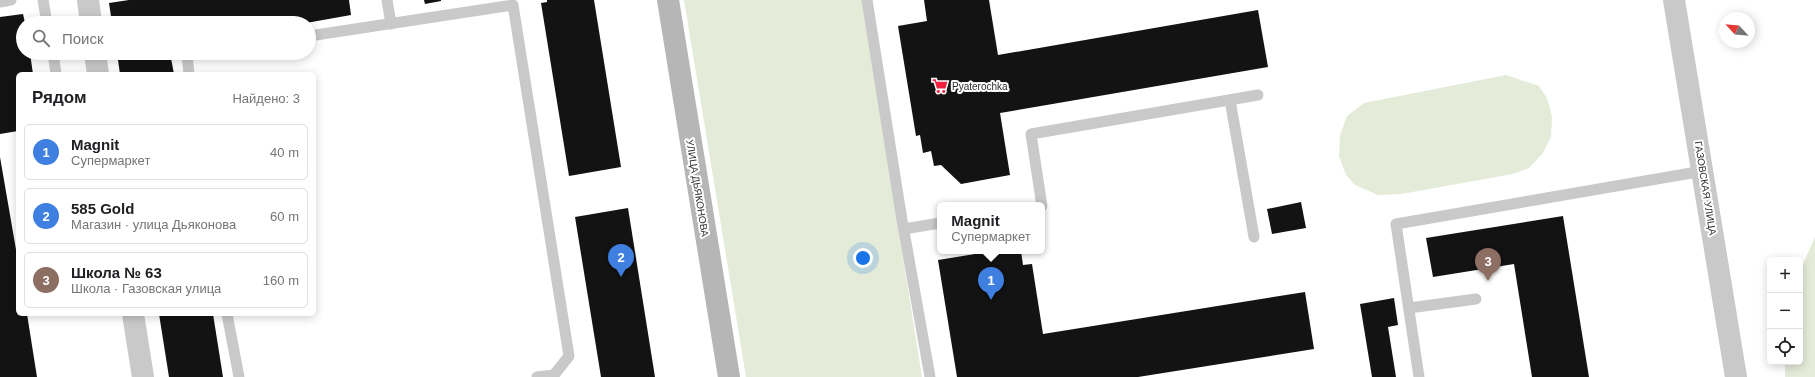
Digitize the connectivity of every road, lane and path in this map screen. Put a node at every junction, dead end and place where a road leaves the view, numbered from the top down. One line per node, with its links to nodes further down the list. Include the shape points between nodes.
1 (11, 0): 8 (lane)
2 (43, 0): 9 (lane)
3 (88, 0): 10 (street)
4 (387, 0): 11 (lane)
5 (668, 0): 34 (main road, УЛИЦА ДЬЯКОНОВА)
6 (867, 0): 24 (lane)
7 (1674, 0): 21 (street, ГАЗОВСКАЯ УЛИЦА)
8 (0, 2)
9 (46, 16)
10 (90, 16)
11 (391, 24): 12 (lane); 30 (lane, via 513,5 568,356)
12 (316, 35)
13 (54, 60): 16 (lane)
14 (96, 60): 17 (street)
15 (188, 60): 18 (lane)
16 (56, 72)
17 (98, 72)
18 (190, 72)
19 (1258, 95): 20 (lane)
20 (1230, 100): 22 (lane, via 1031,134); 25 (lane)
21 (1703, 171): 27 (lane, via 1396,224); 37 (street, ГАЗОВСКАЯ УЛИЦА)
22 (1041, 202)
23 (937, 224): 24 (lane)
24 (904, 229): 35 (lane)
25 (1254, 237)
26 (1476, 299): 27 (lane)
27 (1409, 308): 36 (lane)
28 (133, 316): 31 (street)
29 (227, 316): 32 (lane)
30 (554, 376): 33 (lane)
31 (143, 377)
32 (239, 377)
33 (537, 377)
34 (728, 377)
35 (930, 377)
36 (1419, 377)
37 (1736, 377)

